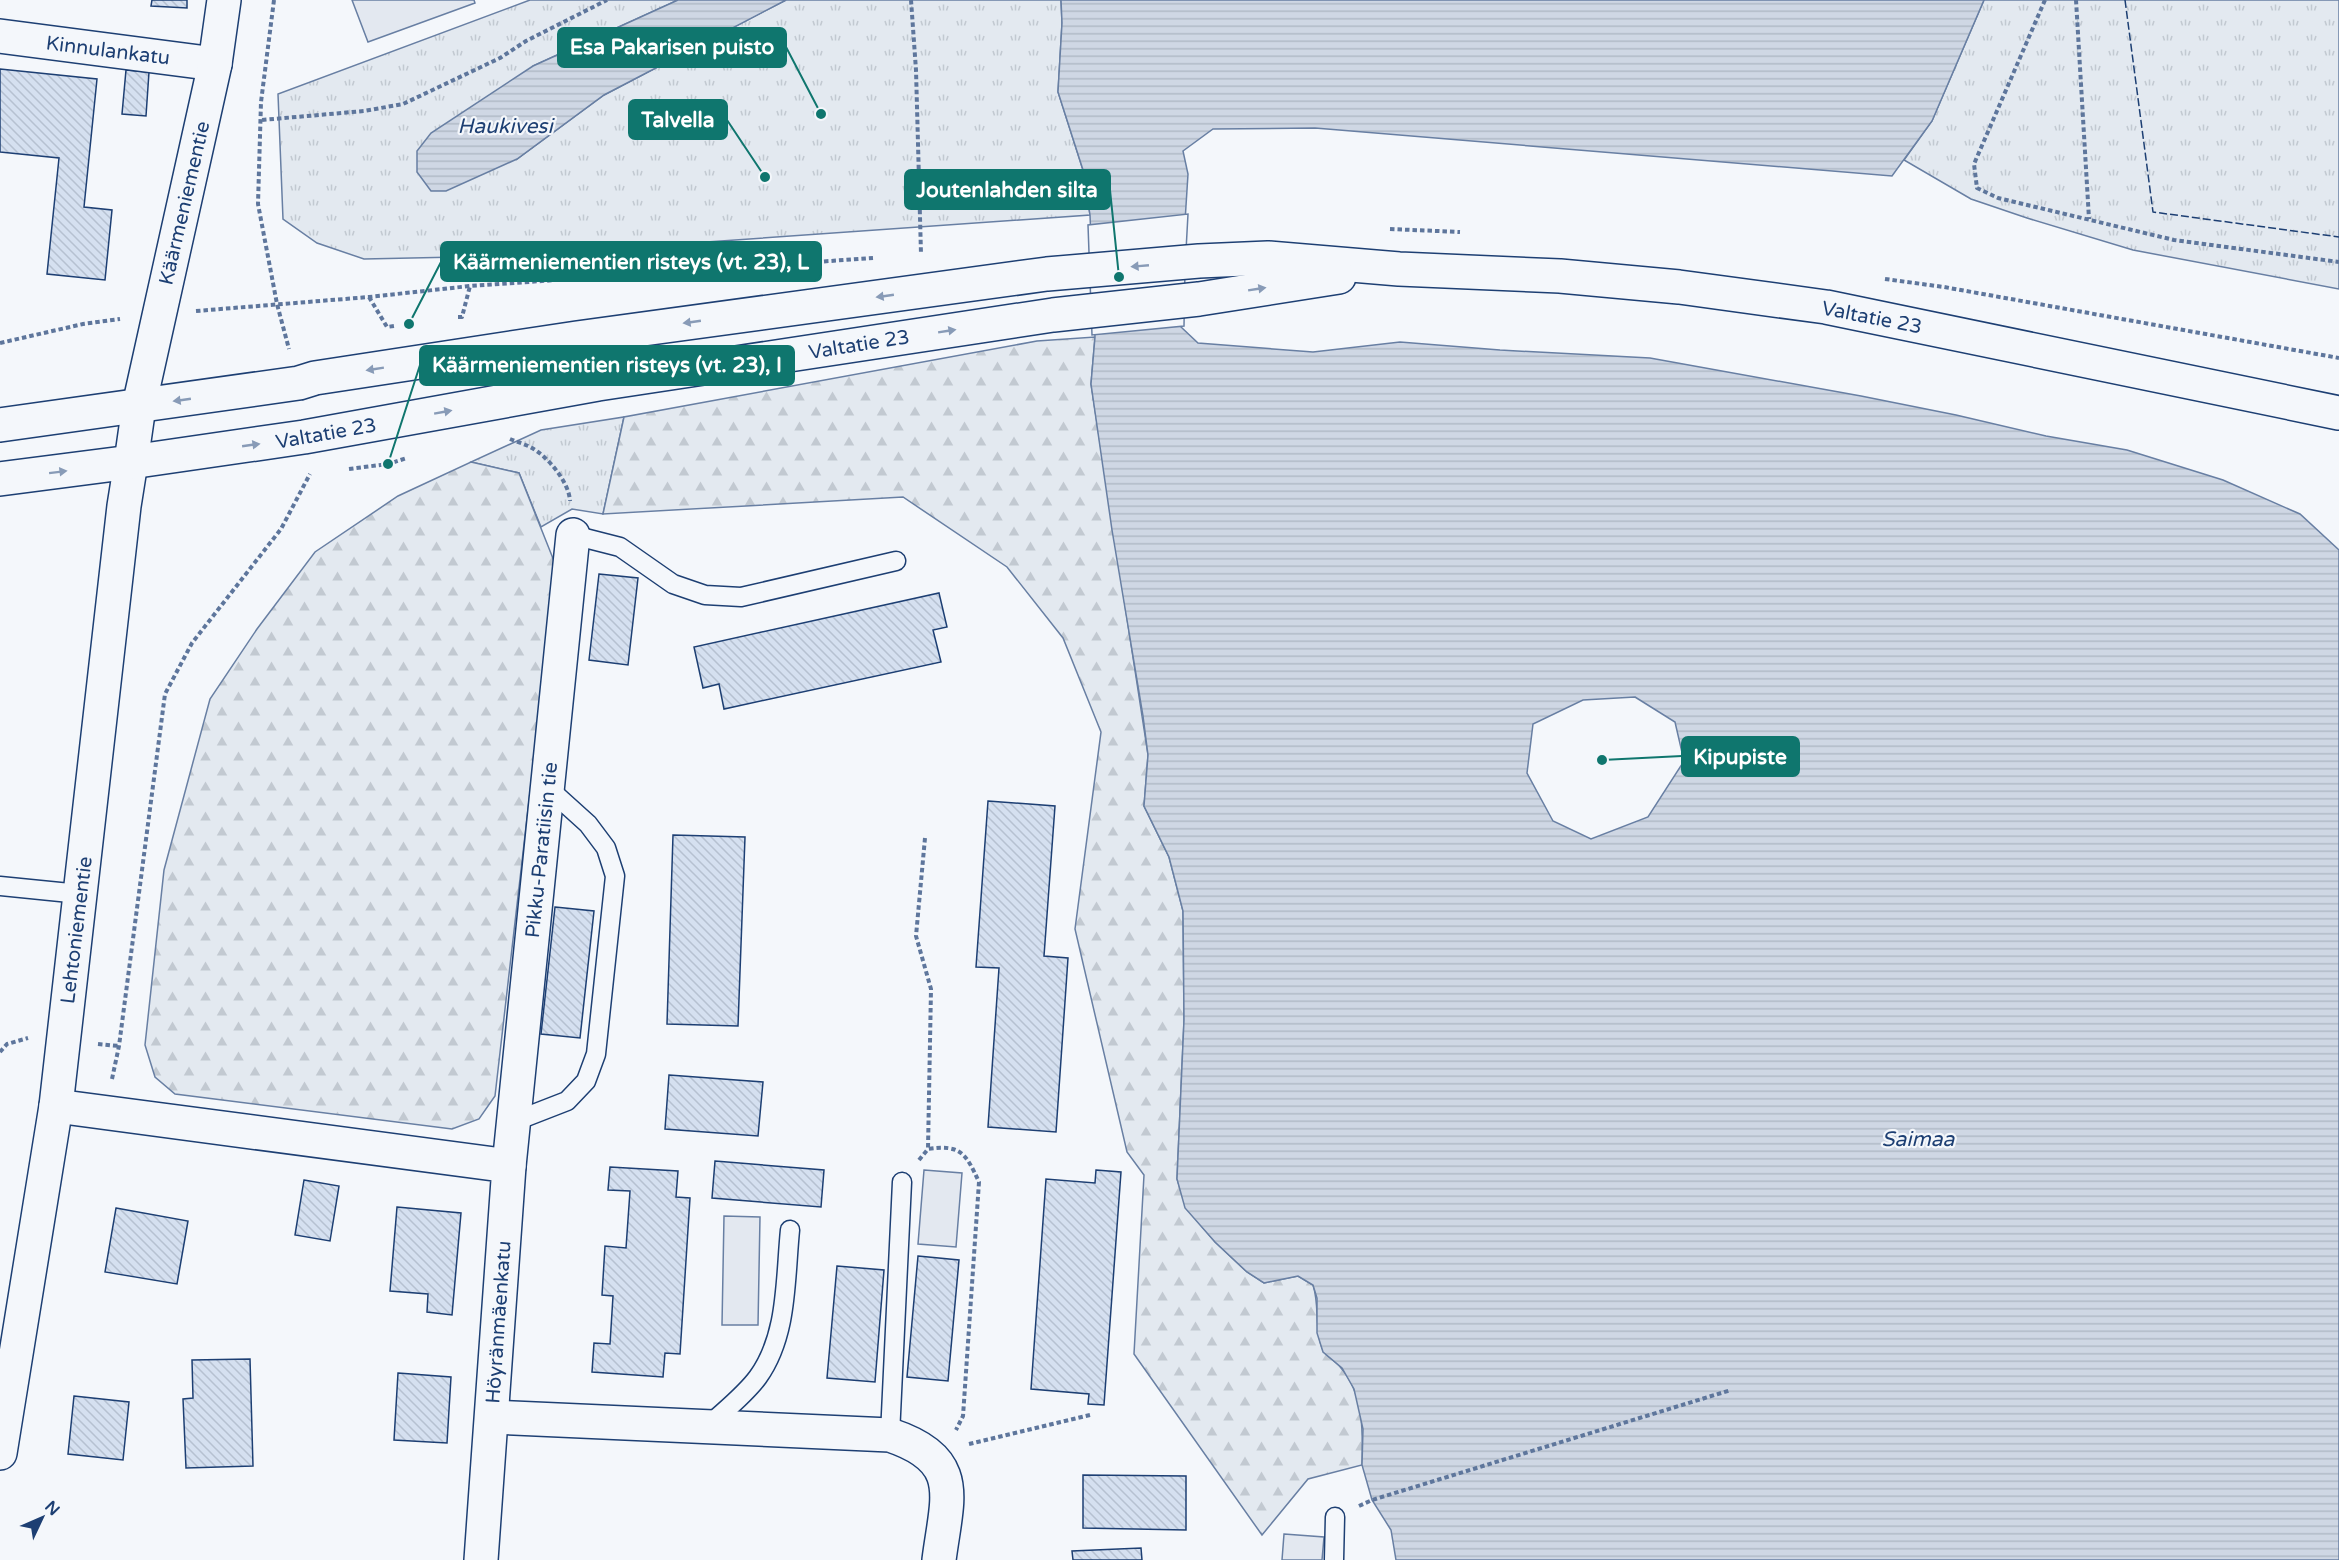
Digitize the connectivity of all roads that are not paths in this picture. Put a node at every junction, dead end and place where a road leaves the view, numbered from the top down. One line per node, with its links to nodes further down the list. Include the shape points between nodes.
1 (224, 0): 3 (main road, Käärmeniementie)
2 (0, 36): 3 (main road, Kinnulankatu)
3 (215, 64): 5 (main road, Käärmeniementie)
4 (1399, 269): 5 (main road, Valtatie 23, one-way to 5, via 1268,258 1047,273 577,338); 6 (main road, Valtatie 23, via 1680,286 1826,308); 8 (main road, Valtatie 23, one-way to 4, via 304,437 598,384 1053,315 1199,299)
5 (139, 406): 7 (main road, Valtatie 23); 8 (main road, Lehtoniementie)
6 (2339, 412)
7 (0, 425)
8 (131, 462): 9 (main road, Valtatie 23, one-way to 8); 14 (main road, Lehtoniementie)
9 (0, 479)
10 (573, 535): 11 (lane, via 620,547 673,584 705,595 741,597); 12 (main road, Pikku-Paratiisin tie)
11 (896, 561)
12 (547, 787): 16 (main road, Pikku-Paratiisin tie); 16 (lane, via 588,824 606,848 615,876 614,888 596,1054 586,1081 567,1101)
13 (0, 886): 14 (lane)
14 (80, 894): 15 (main road, Lehtoniementie)
15 (56, 1106): 17 (main road); 20 (main road, Lehtoniementie)
16 (513, 1122): 17 (main road, Pikku-Paratiisin tie)
17 (509, 1166): 21 (main road, Höyränmäenkatu)
18 (902, 1182): 23 (lane)
19 (790, 1230): 22 (lane, via 781,1324 772,1356 756,1380)
20 (6, 1372): 24 (main road, Lehtoniementie)
21 (492, 1417): 22 (main road, Höyränmäenkatu); 26 (main road)
22 (708, 1426): 23 (main road, Höyränmäenkatu)
23 (890, 1435): 27 (main road, Höyränmäenkatu, via 944,1458 948,1489)
24 (0, 1453)
25 (1335, 1517): 28 (lane)
26 (481, 1560)
27 (939, 1560)
28 (1334, 1560)

